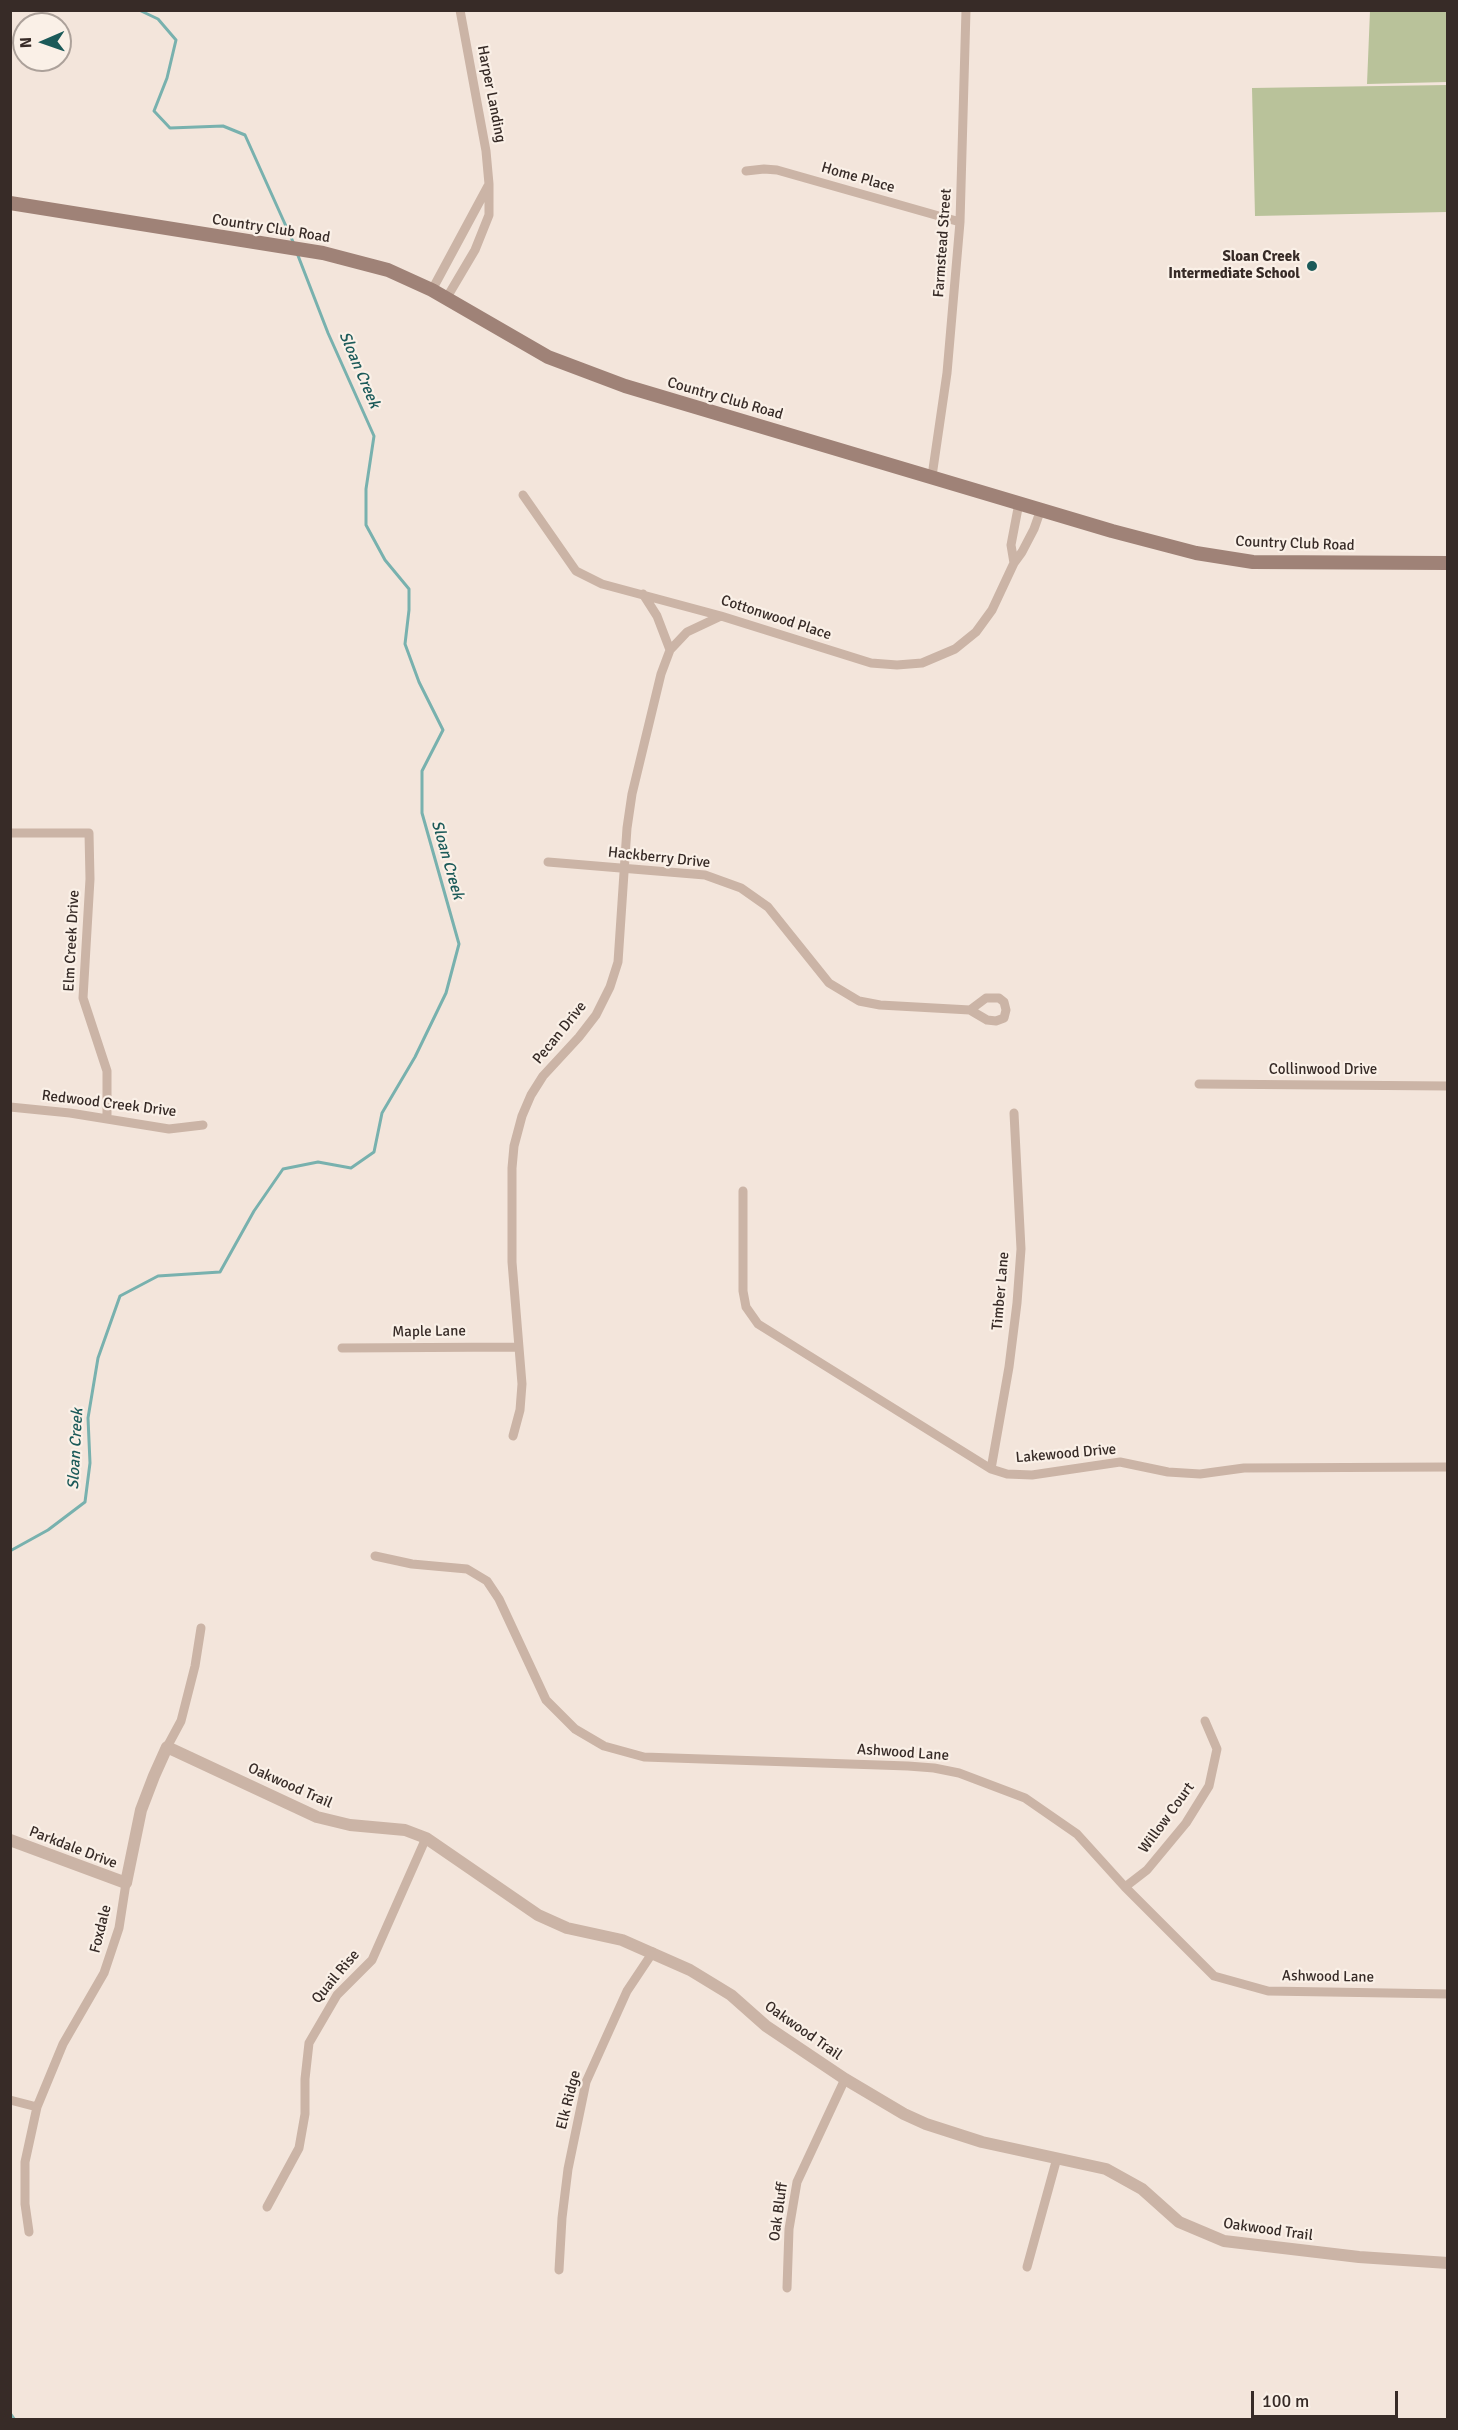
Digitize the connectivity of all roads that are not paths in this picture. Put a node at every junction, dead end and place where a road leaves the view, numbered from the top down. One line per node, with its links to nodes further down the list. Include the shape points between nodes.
1 (460, 10): 4 (street, Harper Landing)
2 (966, 10): 6 (street, Farmstead Street)
3 (746, 171): 6 (street, Home Place, via 777,170)
4 (489, 184): 7 (street); 8 (street, Harper Landing, via 489,215 476,250)
5 (10, 203): 7 (main road, Country Club Road, via 323,254 388,270)
6 (960, 222): 9 (street, Farmstead Street, via 947,373)
7 (432, 290): 8 (main road, Country Club Road)
8 (446, 299): 9 (main road, Country Club Road, via 548,357 625,386)
9 (932, 477): 11 (main road, Country Club Road)
10 (523, 495): 15 (street, Cottonwood Place, via 576,571 602,584)
11 (1019, 503): 12 (main road, Country Club Road); 13 (street, Cottonwood Place, via 1011,544)
12 (1041, 509): 13 (street, Cottonwood Place); 14 (main road, Country Club Road, via 1196,553 1253,562)
13 (1014, 563): 16 (street, Cottonwood Place, via 992,610 976,632 947,653 922,663 871,663)
14 (1448, 563)
15 (643, 594): 16 (street, Cottonwood Place); 17 (street, via 657,616)
16 (721, 616): 17 (street, Pecan Drive, via 687,632)
17 (670, 650): 20 (street, Pecan Drive, via 632,795)
18 (10, 833): 26 (street, Elm Creek Drive, via 88,833 90,879 83,998 107,1071)
19 (548, 862): 20 (street, Hackberry Drive)
20 (626, 867): 21 (street, Hackberry Drive, via 705,875 741,888 768,907 829,982 859,1001); 29 (street, Pecan Drive, via 618,962 610,987 596,1015 531,1095 514,1146 512,1262)
21 (970, 1010)
22 (1199, 1084): 23 (street, Collinwood Drive)
23 (1448, 1086)
24 (10, 1107): 26 (street, Redwood Creek Drive)
25 (1014, 1113): 33 (street, Timber Lane, via 1021,1249 1011,1346)
26 (107, 1119): 27 (street, Redwood Creek Drive, via 169,1129)
27 (203, 1125)
28 (743, 1191): 33 (street, Lakewood Drive, via 742,1291 746,1307 758,1324)
29 (518, 1347): 30 (street, Maple Lane); 31 (street, Pecan Drive, via 522,1384)
30 (342, 1348)
31 (513, 1436)
32 (1448, 1467): 33 (street, Lakewood Drive, via 1244,1468 1200,1474 1120,1462 1032,1475)
33 (991, 1469)
34 (375, 1556): 41 (street, Ashwood Lane, via 467,1569 487,1581 546,1701 575,1729 604,1746 644,1758 900,1766 959,1773 1025,1798 1054,1816 1077,1834)
35 (201, 1628): 37 (street, Foxdale, via 181,1720)
36 (1205, 1721): 41 (street, Willow Court, via 1216,1749 1209,1786 1186,1823 1153,1863)
37 (167, 1747): 38 (street, Oakwood Trail, via 317,1817 350,1825 405,1830); 40 (street, Foxdale, via 141,1810)
38 (426, 1838): 42 (street, Oakwood Trail, via 538,1916); 48 (street, Quail Rise, via 372,1960 337,1995 309,2043 299,2148)
39 (10, 1840): 40 (street, Parkdale Drive)
40 (126, 1883): 46 (street, Foxdale, via 119,1928 104,1973 63,2044)
41 (1125, 1887): 43 (street, Ashwood Lane, via 1214,1976 1268,1990)
42 (653, 1952): 44 (street, Oakwood Trail, via 731,1995 766,2026); 52 (street, Elk Ridge, via 627,1991 586,2082 568,2169)
43 (1448, 1994)
44 (845, 2079): 47 (street, Oakwood Trail, via 904,2114 945,2131); 53 (street, Oak Bluff, via 797,2182 789,2229)
45 (10, 2100): 46 (street)
46 (37, 2106): 49 (street, Foxdale, via 25,2162)
47 (1057, 2158): 50 (street, Oakwood Trail, via 1114,2172 1142,2189 1179,2222 1224,2241); 51 (street)
48 (267, 2207)
49 (29, 2232)
50 (1448, 2263)
51 (1027, 2267)
52 (559, 2270)
53 (787, 2288)

